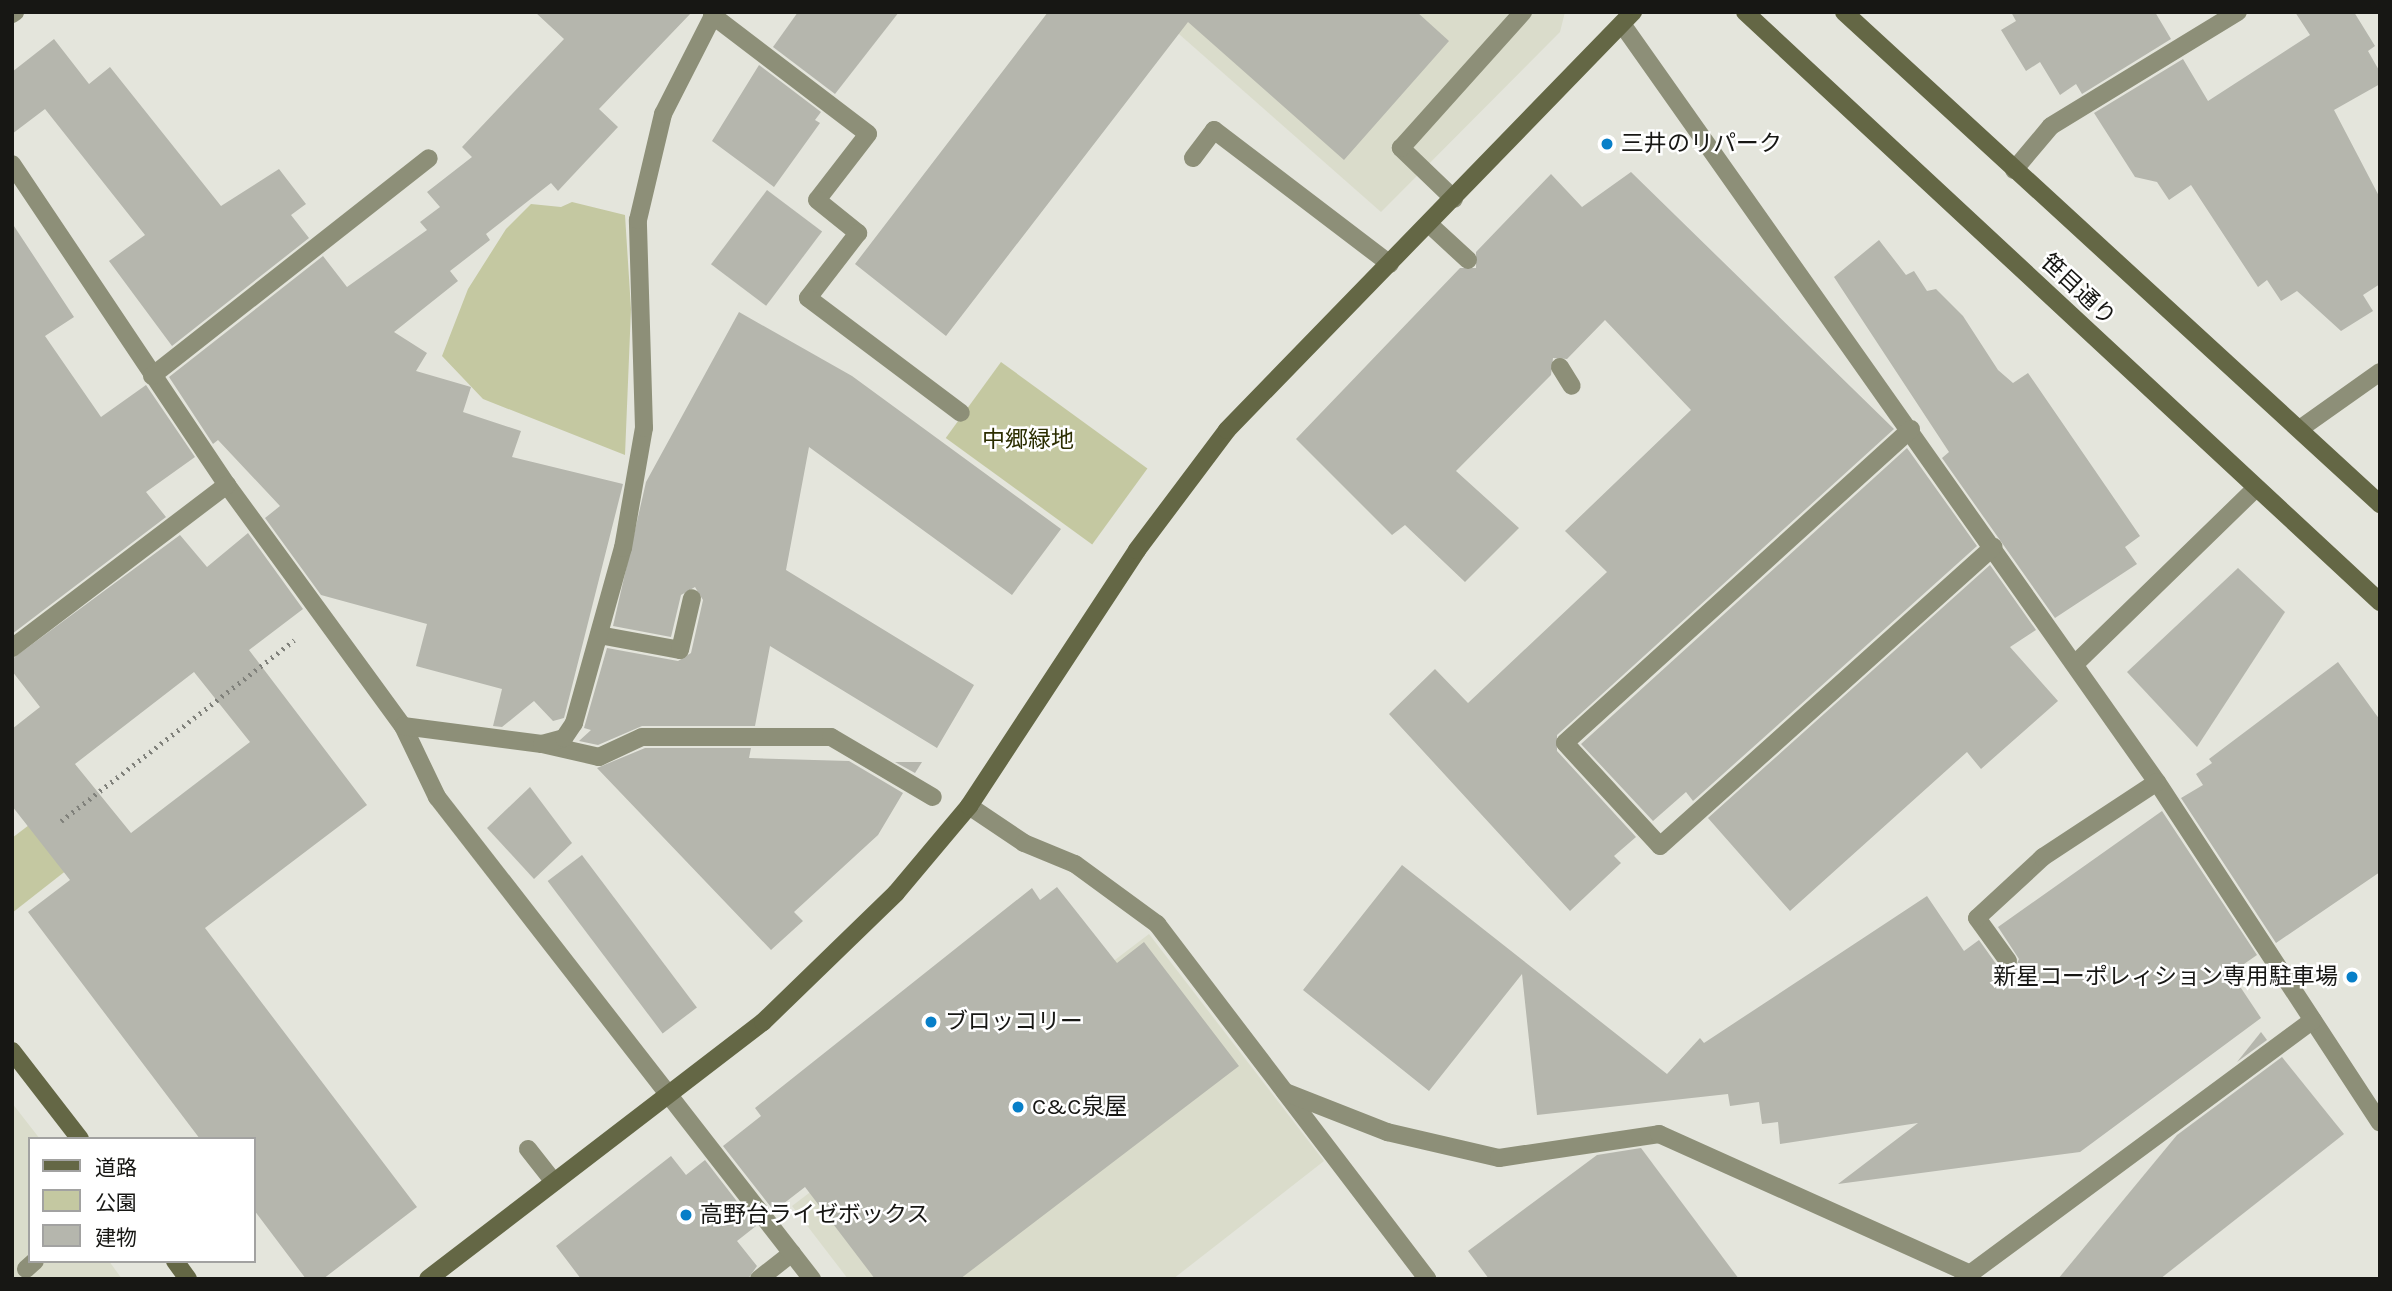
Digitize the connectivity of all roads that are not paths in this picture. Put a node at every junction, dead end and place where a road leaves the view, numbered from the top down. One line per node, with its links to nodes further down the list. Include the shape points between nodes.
1 (1523, 12): 11 (street, via 1401,148)
2 (1745, 12): 23 (street, 笹目通り)
3 (1844, 12): 10 (street, 笹目通り)
4 (2238, 12): 10 (street, via 2051,126)
5 (712, 13): 19 (street, via 868,134 817,200 858,233 808,299); 28 (street, via 663,114 638,220 644,428)
6 (1627, 18): 11 (street); 21 (street)
7 (429, 158): 17 (street)
8 (1193, 158): 14 (street, via 1214,130)
9 (12, 164): 17 (street)
10 (2014, 170): 20 (street, 笹目通り)
11 (1454, 199): 12 (street)
12 (1429, 224): 13 (street); 14 (street)
13 (1468, 260)
14 (1391, 264): 35 (street, via 1187,478)
15 (1560, 367): 18 (street)
16 (2380, 372): 20 (street)
17 (152, 376): 22 (street)
18 (1572, 386)
19 (961, 413)
20 (2301, 428): 24 (street, 笹目通り)
21 (1910, 429): 25 (street); 25 (street, via 1565,743 1660,846)
22 (227, 485): 29 (street); 31 (street)
23 (2255, 489): 27 (street, 笹目通り); 30 (street)
24 (2380, 504)
25 (1993, 547): 30 (street)
26 (692, 598): 28 (street, via 681,650)
27 (2380, 602)
28 (599, 635): 32 (street, via 574,723 564,738)
29 (12, 648)
30 (2075, 664): 33 (street)
31 (403, 726): 32 (street); 40 (street, via 437,797)
32 (542, 744): 34 (street, via 599,757 642,737 831,737)
33 (2157, 782): 36 (street, via 2043,857 1977,918); 37 (street)
34 (933, 797)
35 (969, 806): 39 (street, via 1024,843 1075,864 1157,924); 40 (street, via 832,959)
36 (2008, 961)
37 (2313, 1020): 41 (street); 47 (street)
38 (12, 1051): 42 (street)
39 (1285, 1092): 47 (street, via 1387,1132 1499,1158 1659,1134); 52 (street)
40 (670, 1096): 44 (street); 45 (street)
41 (2380, 1123)
42 (78, 1137)
43 (528, 1149): 44 (street)
44 (554, 1182): 49 (street)
45 (792, 1253): 50 (street); 51 (street)
46 (176, 1263): 48 (street)
47 (1966, 1276)
48 (188, 1279)
49 (428, 1279)
50 (759, 1279)
51 (812, 1279)
52 (1427, 1279)

